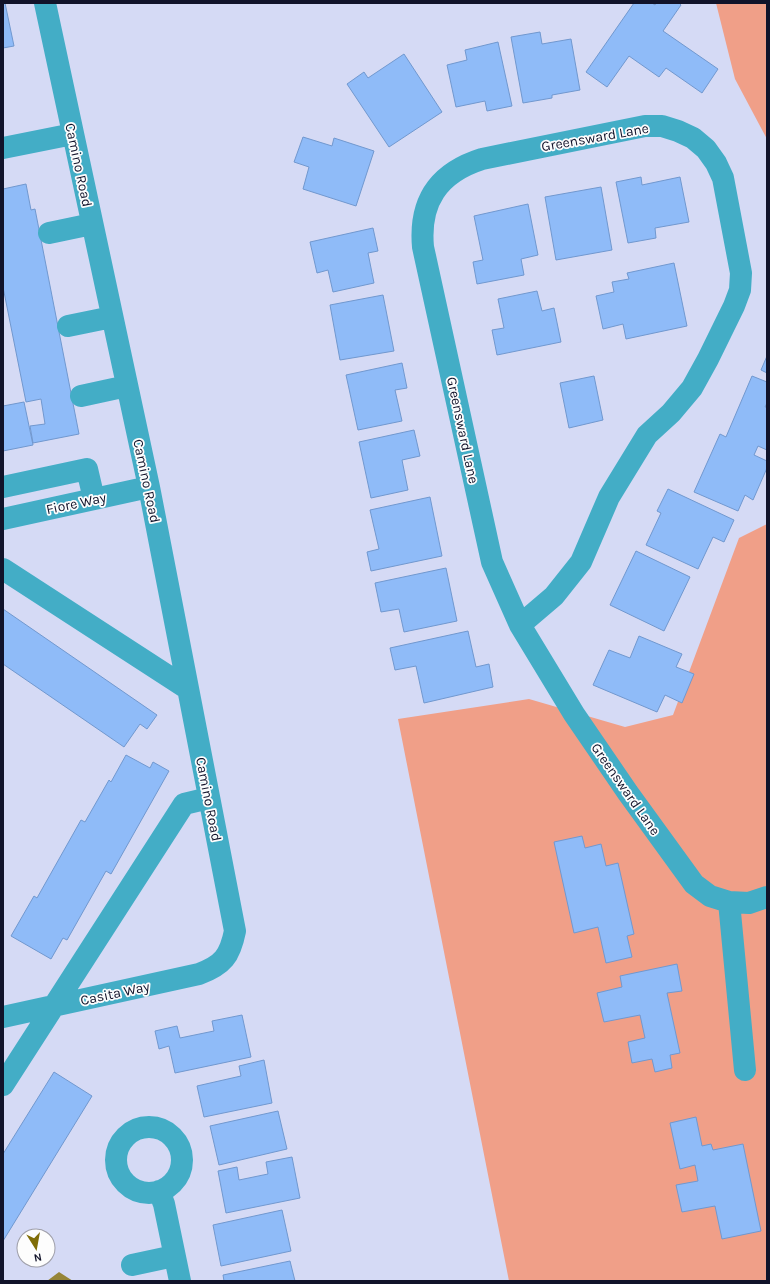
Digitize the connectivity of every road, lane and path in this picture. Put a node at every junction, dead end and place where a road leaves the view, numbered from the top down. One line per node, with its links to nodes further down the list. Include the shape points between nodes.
1 (44, 3): 2 (street, Camino Road)
2 (72, 134): 3 (street); 4 (street, Camino Road)
3 (3, 148)
4 (92, 224): 5 (street); 6 (street, Camino Road)
5 (49, 233)
6 (112, 317): 7 (street); 8 (street, Camino Road)
7 (68, 326)
8 (127, 386): 9 (street); 11 (street, Camino Road)
9 (82, 396)
10 (3, 487): 12 (street, via 87,469)
11 (148, 487): 12 (street, Fiore Way); 16 (street, Camino Road)
12 (94, 499): 13 (street, Fiore Way)
13 (3, 519)
14 (3, 569): 16 (street)
15 (520, 625): 15 (street, Greensward Lane, via 554,596 581,562 609,498 647,435 671,413 692,388 740,290 741,273 723,178 716,163 706,149 693,138 662,126 645,126 465,164 438,185 429,199 424,215 424,247 492,562); 19 (street, Greensward Lane, via 574,714 694,884 710,896)
16 (188, 689): 17 (street, Camino Road)
17 (209, 798): 20 (street, Camino Road, via 234,931 232,946); 21 (street, via 184,804)
18 (767, 897): 19 (street, Greensward Lane, via 748,903)
19 (729, 902): 23 (street)
20 (224, 960): 21 (street, Casita Way, via 213,969 199,974)
21 (53, 1006): 22 (street, Casita Way); 24 (street)
22 (3, 1017)
23 (745, 1070)
24 (3, 1085)
25 (159, 1192): 26 (street, via 164,1204)
26 (174, 1256): 27 (street); 28 (street)
27 (132, 1265)
28 (180, 1281)

